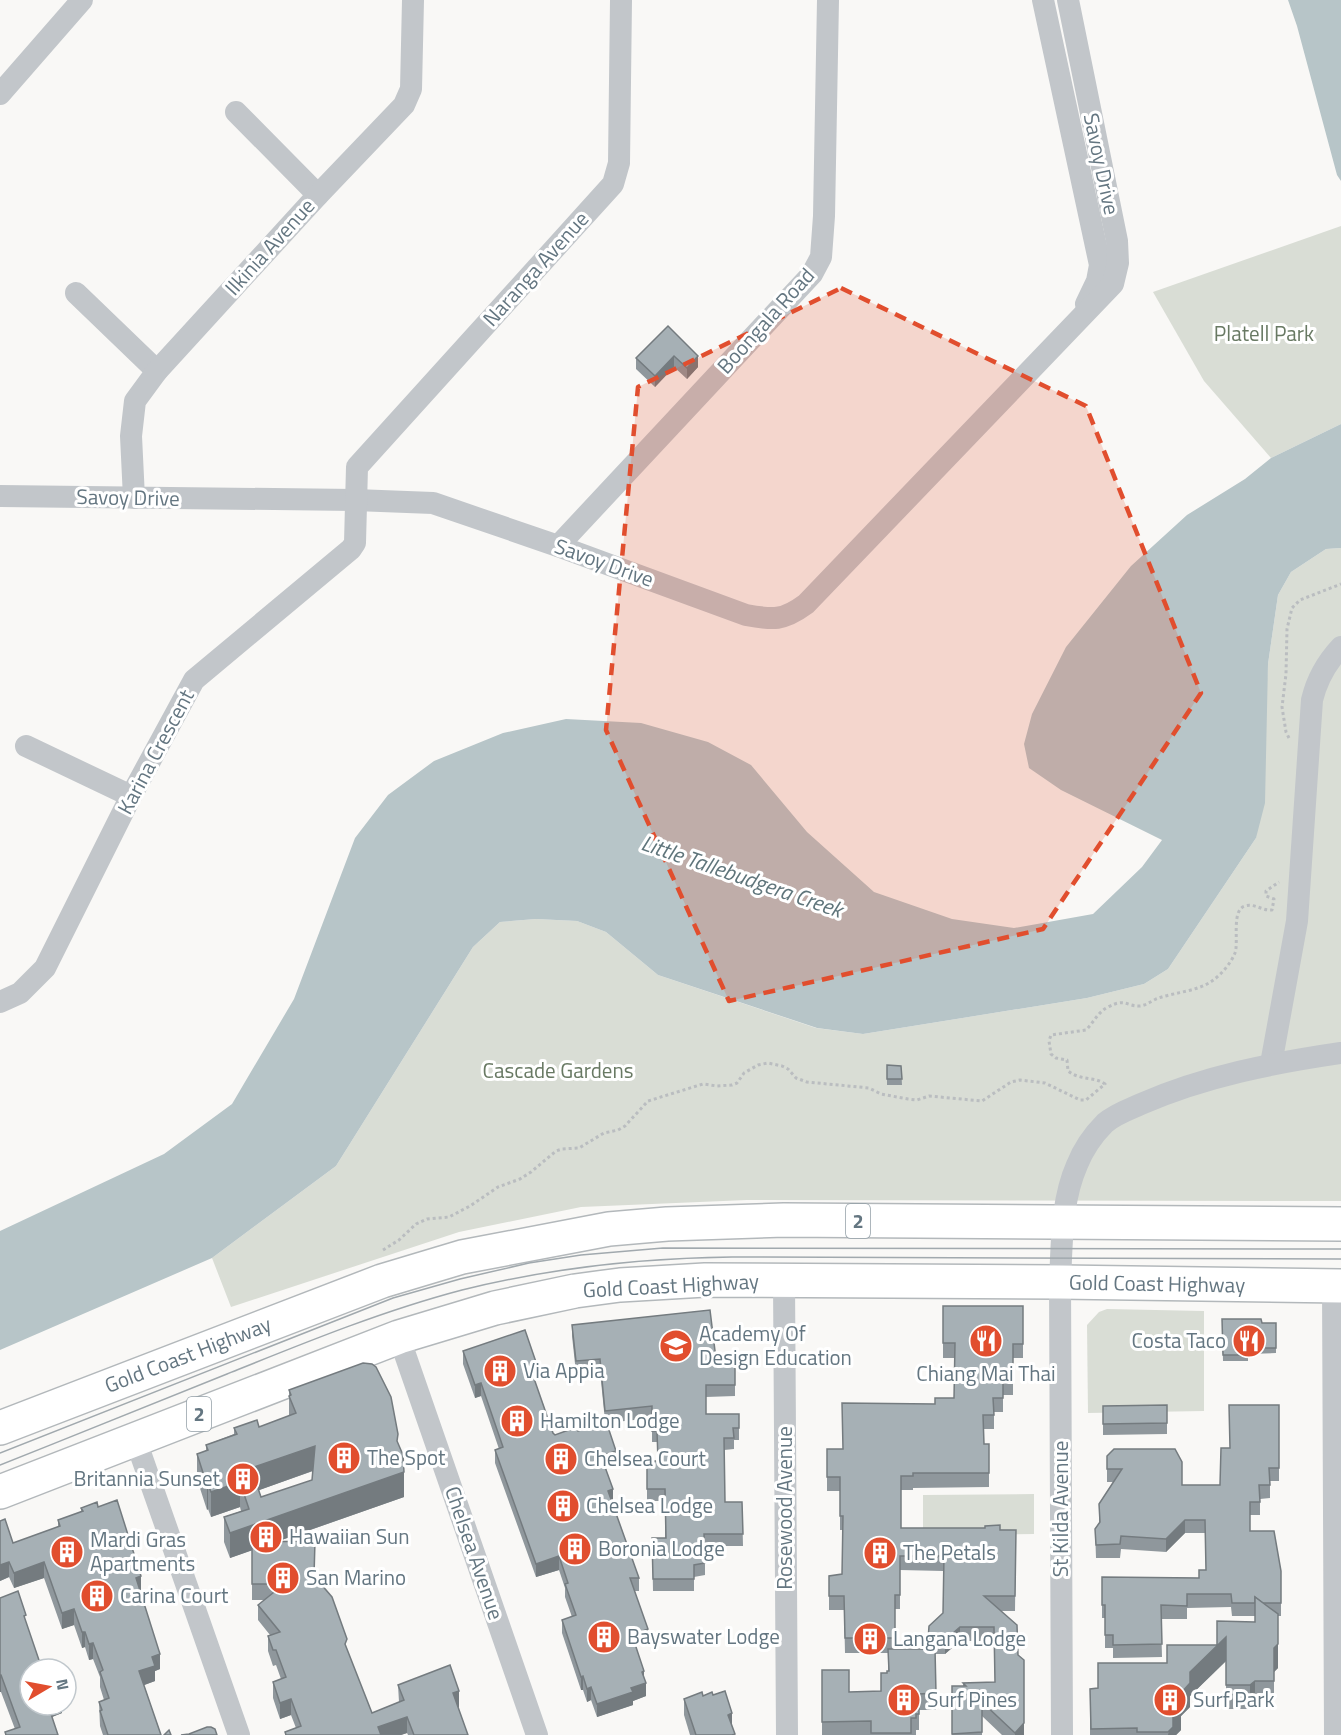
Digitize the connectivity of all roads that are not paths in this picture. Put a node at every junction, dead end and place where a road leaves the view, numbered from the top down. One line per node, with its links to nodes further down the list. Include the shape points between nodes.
1 (82, 0): 7 (street)
2 (413, 0): 9 (street, Ilkinia Avenue, via 411,89 404,105)
3 (621, 0): 15 (street, Naranga Avenue, via 619,163 613,184 357,467)
4 (828, 0): 16 (street, Boongala Road, via 821,257 812,274)
5 (1043, 0): 11 (street, Savoy Drive, via 1100,265 1098,281)
6 (1068, 0): 11 (street, Savoy Drive, via 1118,252 1113,284)
7 (0, 94)
8 (236, 112): 9 (street)
9 (318, 195): 12 (street, Ilkinia Avenue)
10 (76, 293): 12 (street)
11 (1081, 316): 16 (street, Savoy Drive, via 792,615 774,620 746,615)
12 (157, 371): 14 (street, Ilkinia Avenue, via 135,401 131,436)
13 (0, 496): 14 (street, Savoy Drive)
14 (134, 498): 15 (street, Savoy Drive)
15 (356, 500): 16 (street, Savoy Drive, via 433,503); 19 (street, Karina Crescent, via 355,543 351,549 194,680)
16 (558, 546)
17 (1341, 647): 22 (street, via 1323,670 1312,700 1297,921)
18 (26, 746): 19 (street)
19 (131, 796): 20 (street, Karina Crescent, via 45,968 20,993)
20 (0, 1002)
21 (1341, 1053): 22 (street, St Kilda Avenue)
22 (1271, 1064): 23 (street, St Kilda Avenue, via 1179,1089 1106,1122 1077,1163)
23 (1063, 1221): 24 (highway, Gold Coast Highway / 2); 26 (street, St Kilda Avenue); 29 (highway, Gold Coast Highway / 2, via 784,1220 667,1224 609,1229 474,1255 321,1303)
24 (1341, 1224)
25 (784, 1281): 26 (highway, Gold Coast Highway / 2); 28 (highway, Gold Coast Highway / 2, via 656,1283 575,1291 459,1317); 34 (street, Rosewood Avenue)
26 (1060, 1282): 27 (highway, Gold Coast Highway / 2); 35 (street, St Kilda Avenue)
27 (1337, 1286): 36 (street)
28 (399, 1337): 30 (highway, Gold Coast Highway / 2); 33 (street, Chelsea Avenue)
29 (0, 1428)
30 (135, 1438): 31 (highway, Gold Coast Highway / 2); 32 (street)
31 (0, 1492)
32 (239, 1735)
33 (537, 1735)
34 (787, 1735)
35 (1062, 1735)
36 (1335, 1735)

